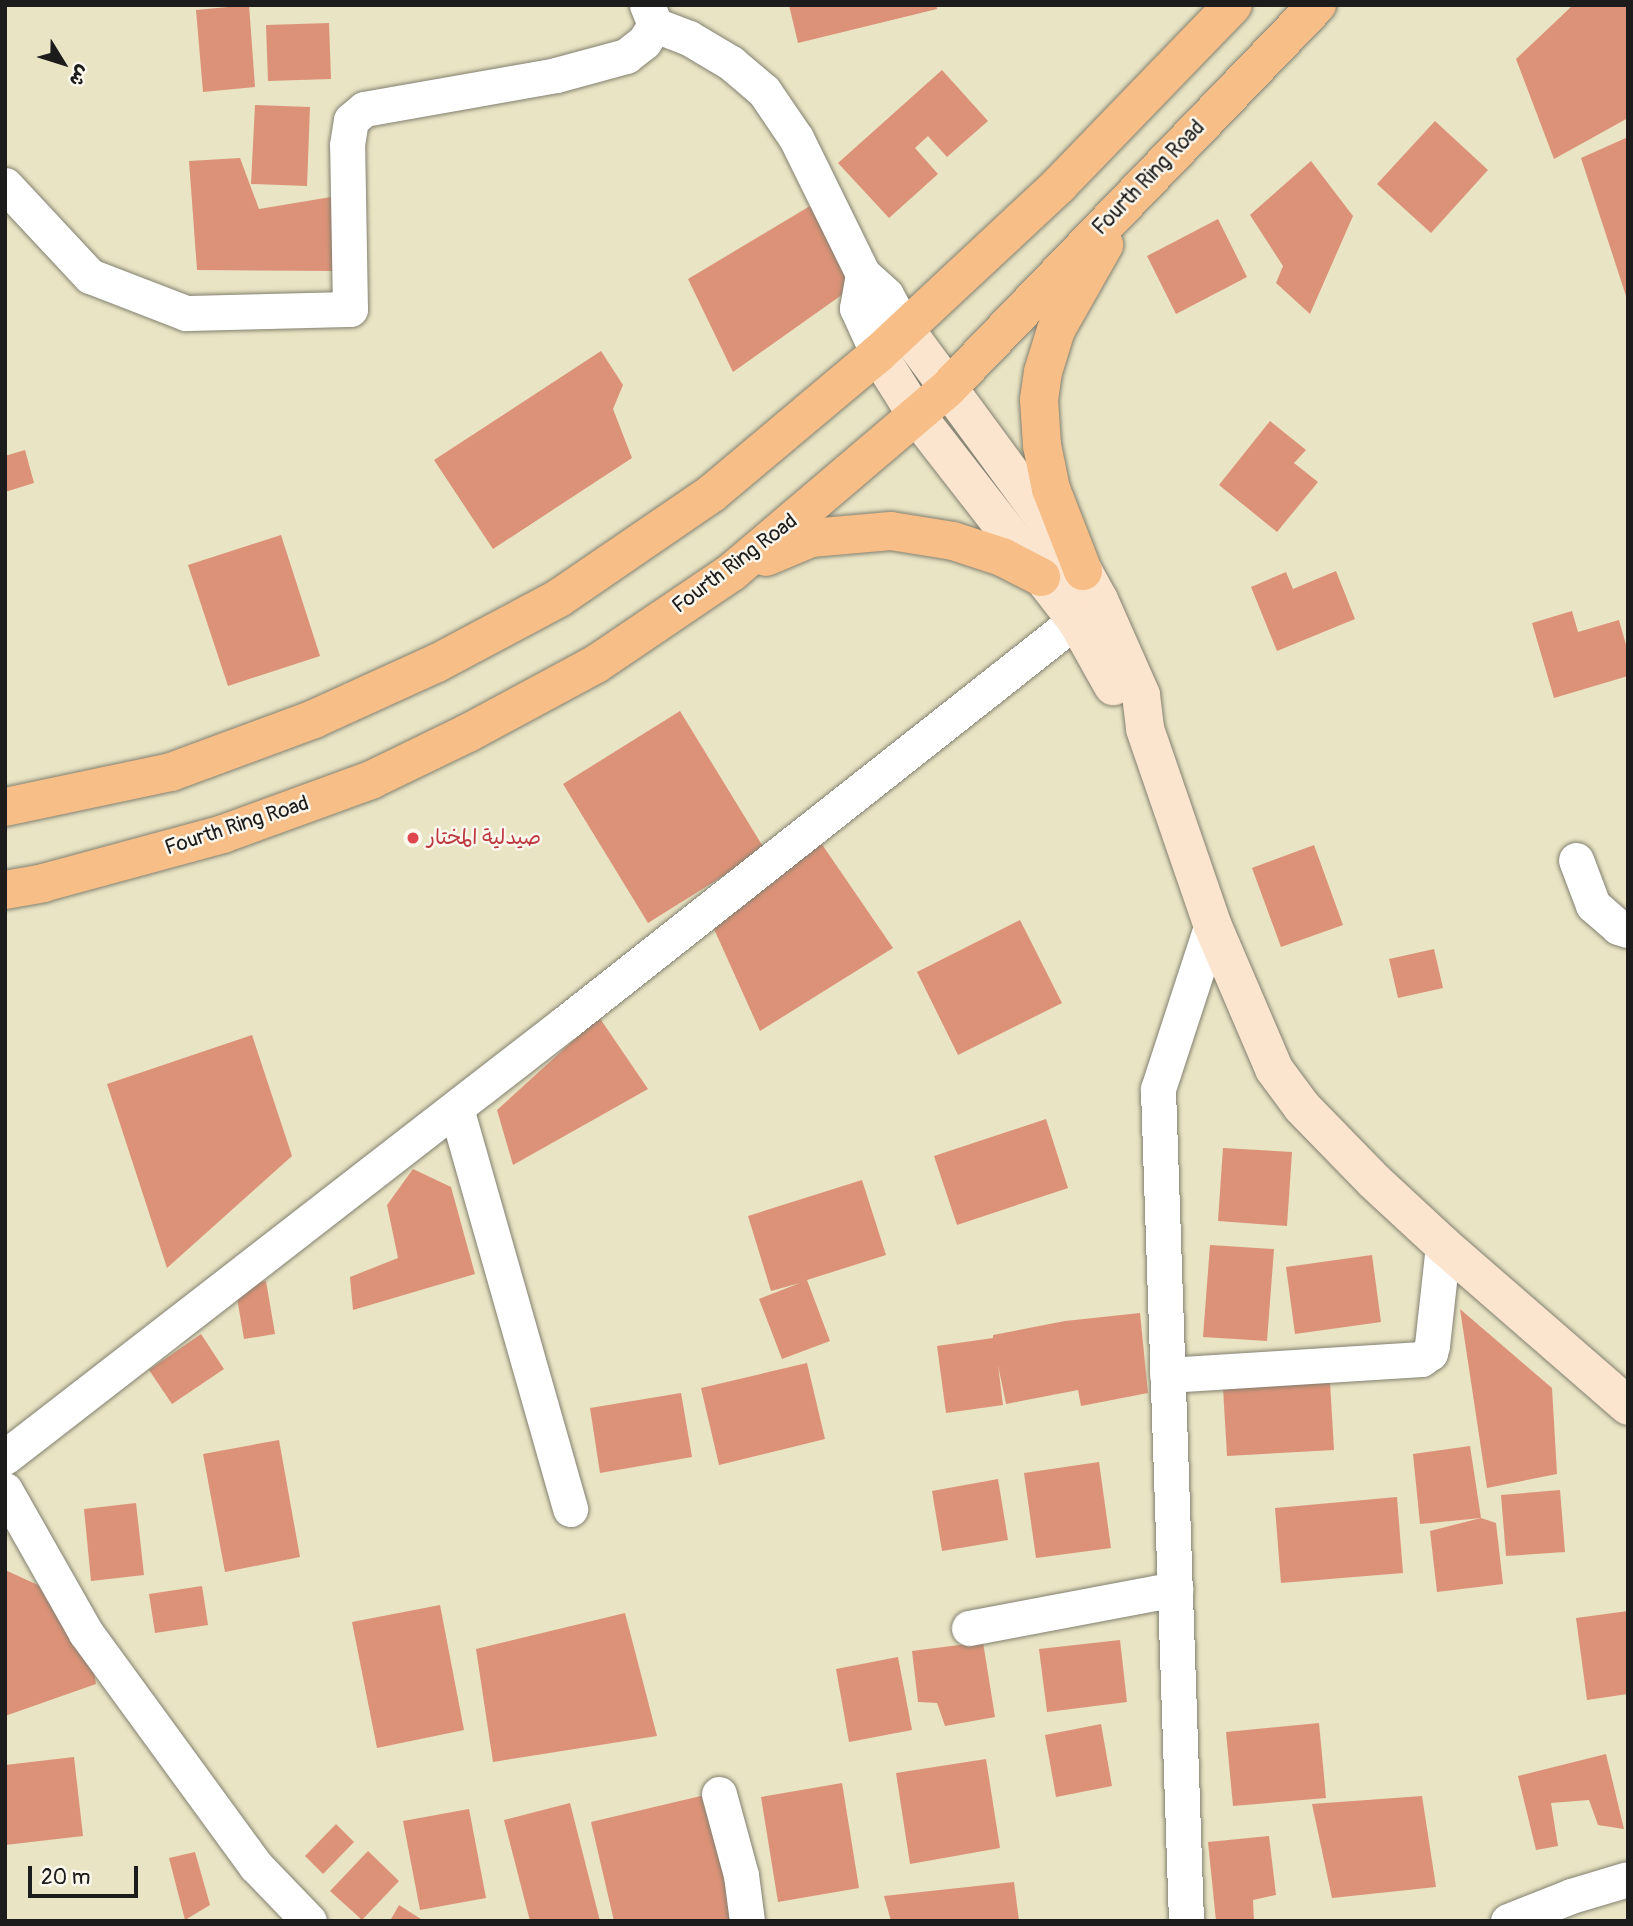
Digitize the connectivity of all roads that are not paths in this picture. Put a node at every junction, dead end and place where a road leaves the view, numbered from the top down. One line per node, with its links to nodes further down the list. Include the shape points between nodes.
1 (1233, 5): 6 (main road, via 1059,185)
2 (1317, 5): 5 (main road, Fourth Ring Road)
3 (651, 15): 4 (street, via 644,42 626,56 556,75 364,109 351,120 346,145 350,309 186,313 90,276); 6 (street, via 731,63 764,91 796,138 863,274 886,295)
4 (5, 185)
5 (1135, 193): 7 (main road, Fourth Ring Road); 9 (main road, via 1056,330 1040,391 1042,444 1051,489)
6 (891, 342): 7 (street); 8 (street); 14 (main road, via 711,494 559,598 437,663 314,719 171,772)
7 (948, 388): 8 (main road, Fourth Ring Road); 9 (street)
8 (916, 416): 10 (main road, Fourth Ring Road); 11 (street)
9 (1083, 571): 13 (street, via 1141,695)
10 (732, 572): 11 (main road, via 811,538 891,531 953,541); 16 (main road, Fourth Ring Road, via 596,664 371,780 223,834)
11 (1041, 576): 12 (street)
12 (1076, 620): 13 (street, via 1123,707); 21 (street)
13 (1145, 729): 19 (street)
14 (5, 807)
15 (1576, 860): 20 (street, via 1592,905)
16 (43, 883): 17 (main road, Fourth Ring Road); 18 (street)
17 (5, 890)
18 (5, 910)
19 (1212, 923): 22 (street, via 1274,1069 1328,1136); 23 (street, via 1158,1089)
20 (1628, 930)
21 (456, 1108): 25 (street); 27 (street)
22 (1443, 1245): 23 (street, via 1432,1345 1421,1359); 24 (street)
23 (1167, 1375): 28 (street)
24 (1628, 1406)
25 (5, 1457)
26 (5, 1490): 32 (street, via 86,1633 256,1866)
27 (570, 1509)
28 (1175, 1589): 29 (street); 34 (street)
29 (969, 1628)
30 (719, 1794): 33 (street, via 741,1875)
31 (1628, 1879): 35 (street)
32 (309, 1921)
33 (747, 1921)
34 (1186, 1921)
35 (1508, 1921)

